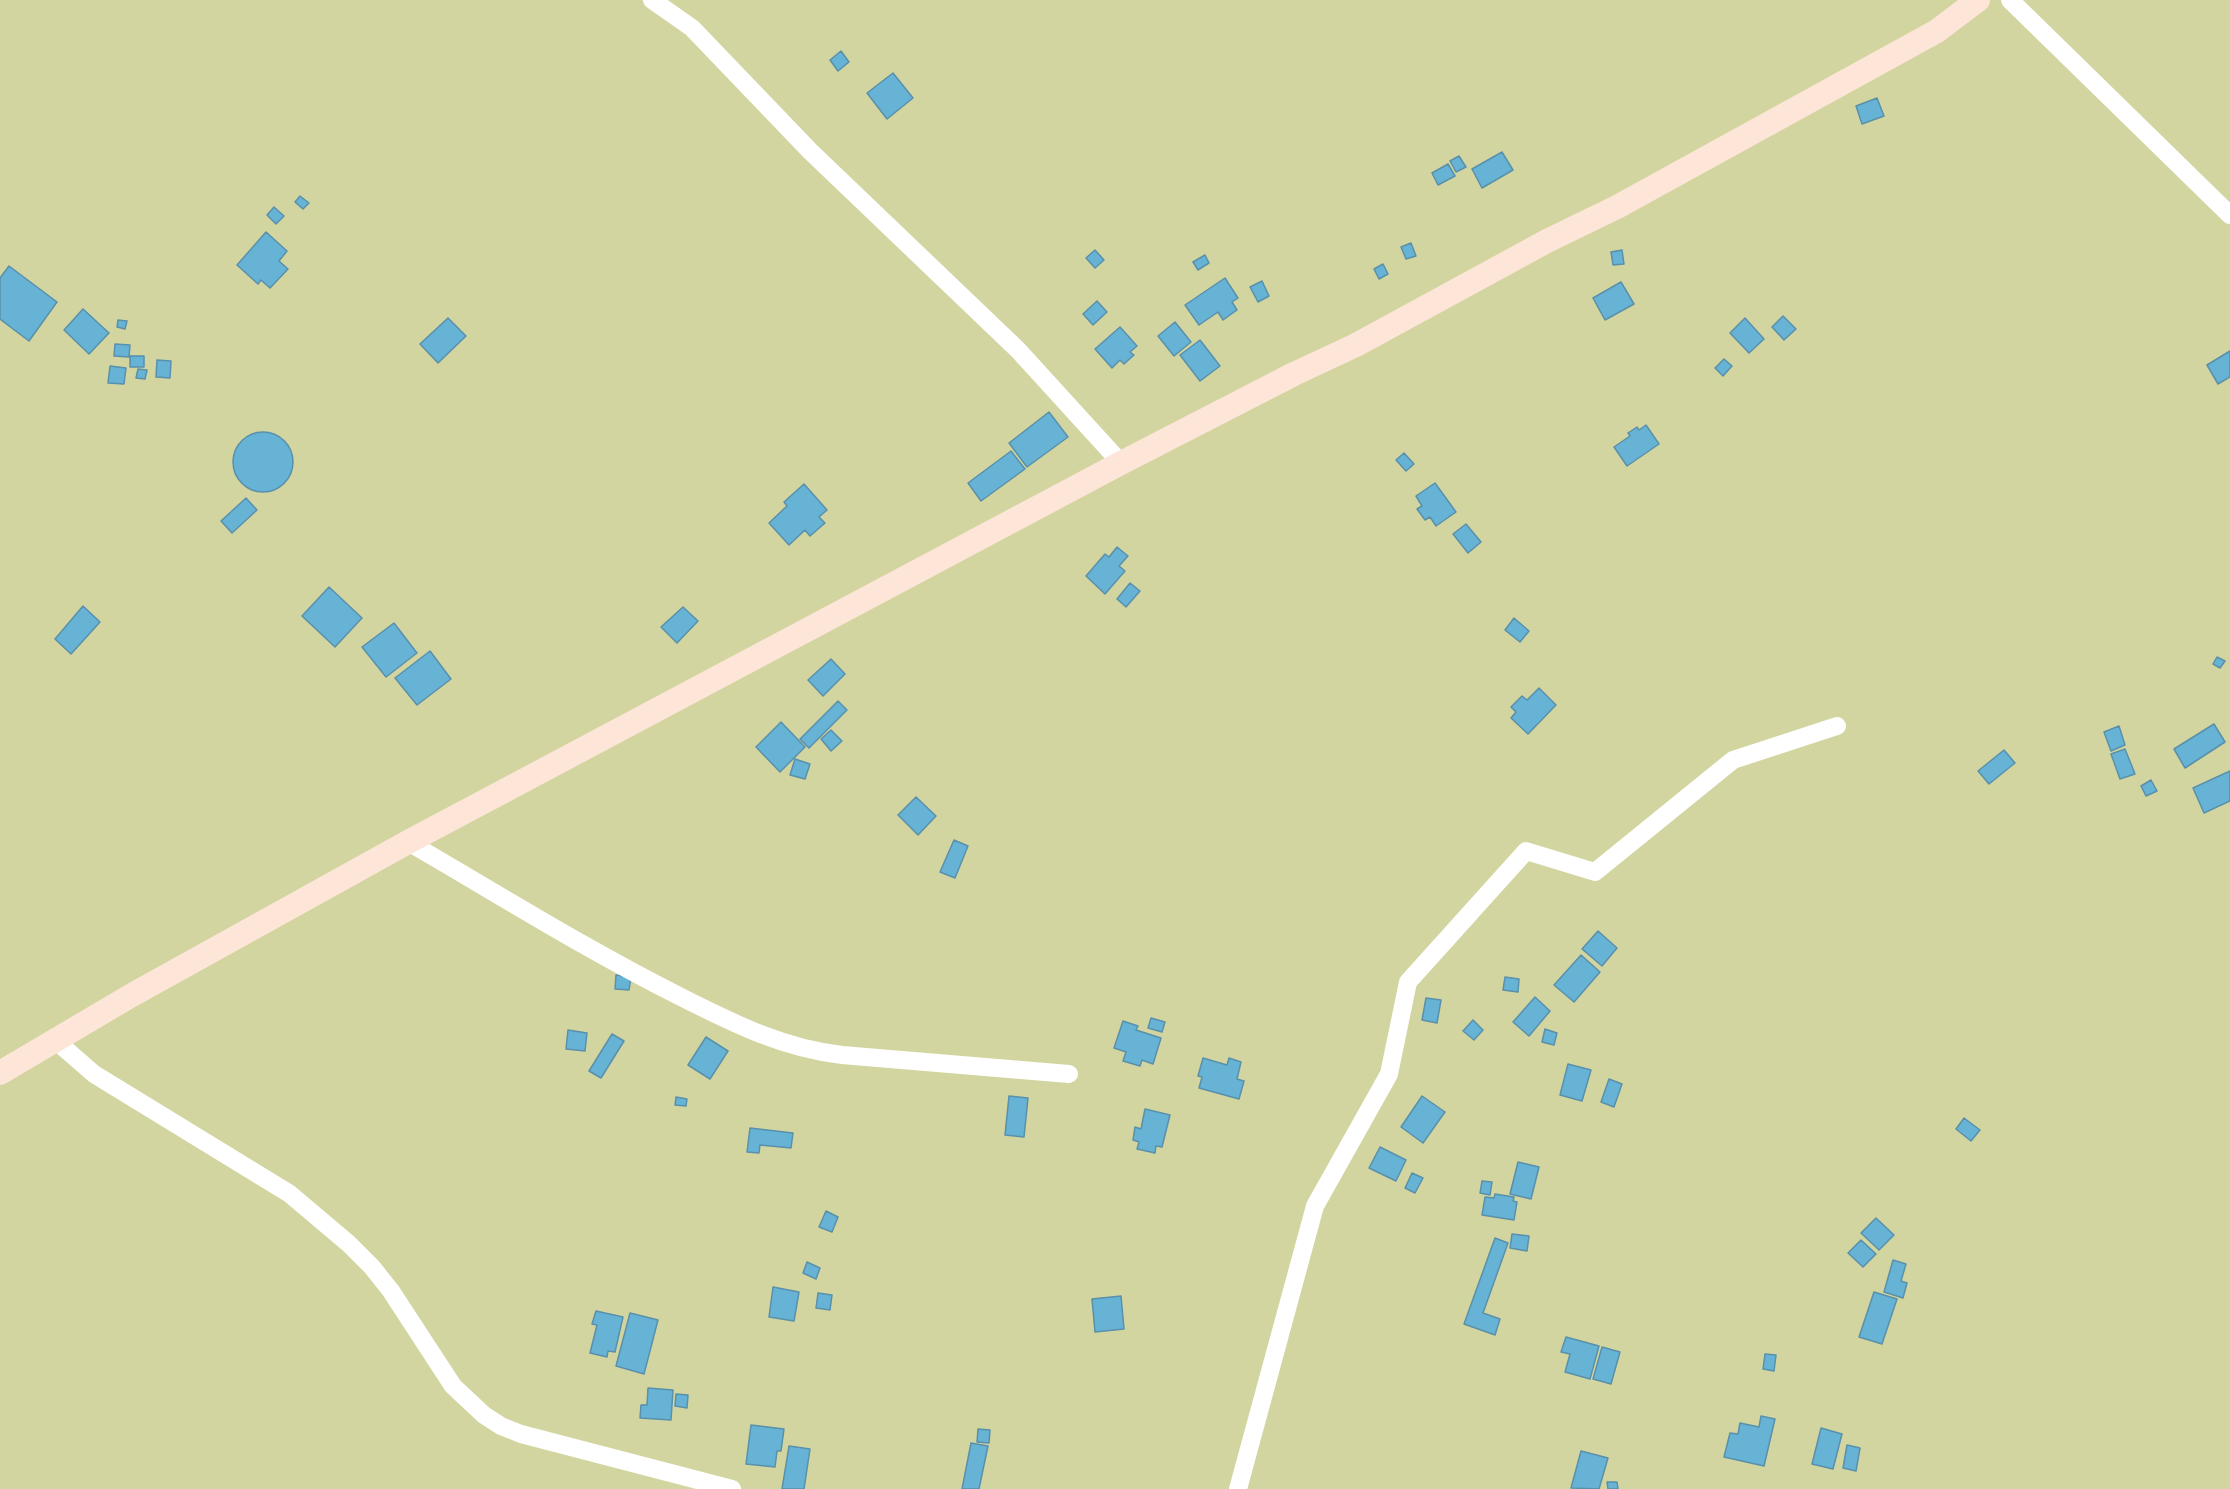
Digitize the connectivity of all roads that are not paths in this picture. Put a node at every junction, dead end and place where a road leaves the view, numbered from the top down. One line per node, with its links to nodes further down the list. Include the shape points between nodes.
1 (652, 0): 5 (street, via 692,28 810,151 1018,350)
2 (1977, 0): 5 (main road, via 1937,31 1617,207 1356,345)
3 (2010, 0): 4 (street)
4 (2230, 215)
5 (1121, 462): 7 (main road)
6 (1837, 726): 12 (street, via 1733,760 1595,872 1526,851 1408,982 1389,1074 1315,1206)
7 (408, 842): 8 (main road); 10 (street, via 648,980 777,1041 842,1055)
8 (55, 1040): 9 (main road); 11 (street, via 94,1074 290,1194 348,1243 391,1291 453,1386 484,1415 521,1434)
9 (0, 1073)
10 (1069, 1074)
11 (732, 1489)
12 (1238, 1489)

